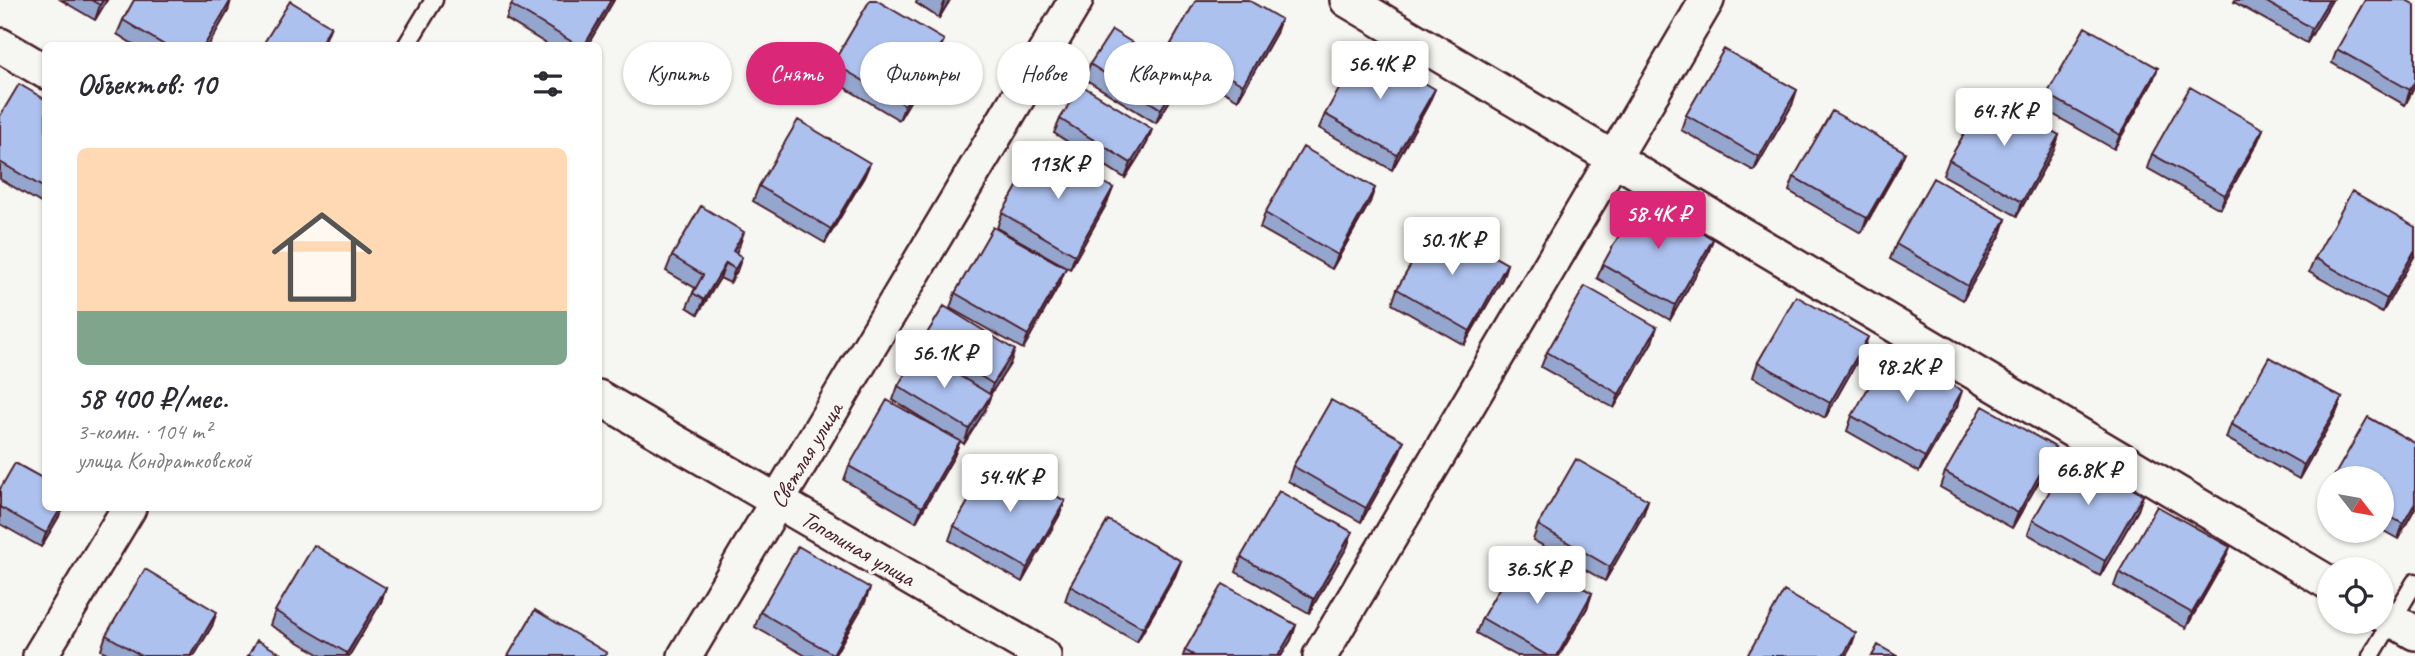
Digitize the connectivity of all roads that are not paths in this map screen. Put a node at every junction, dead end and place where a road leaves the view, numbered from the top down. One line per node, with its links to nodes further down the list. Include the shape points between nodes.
1 (434, 0): 5 (lane)
2 (1076, 0): 10 (street, Светлая улица)
3 (1347, 0): 8 (street)
4 (1707, 0): 8 (street)
5 (408, 42)
6 (0, 45): 7 (street)
7 (42, 70)
8 (1614, 158): 12 (street); 18 (street)
9 (602, 399): 10 (street, Тополиная улица)
10 (778, 502): 16 (street, Светлая улица); 17 (street, Тополиная улица)
11 (127, 511): 15 (street)
12 (2317, 576)
13 (2415, 582): 14 (lane)
14 (2396, 622): 19 (lane)
15 (40, 656)
16 (685, 656)
17 (1044, 656)
18 (1320, 656)
19 (2371, 656)

